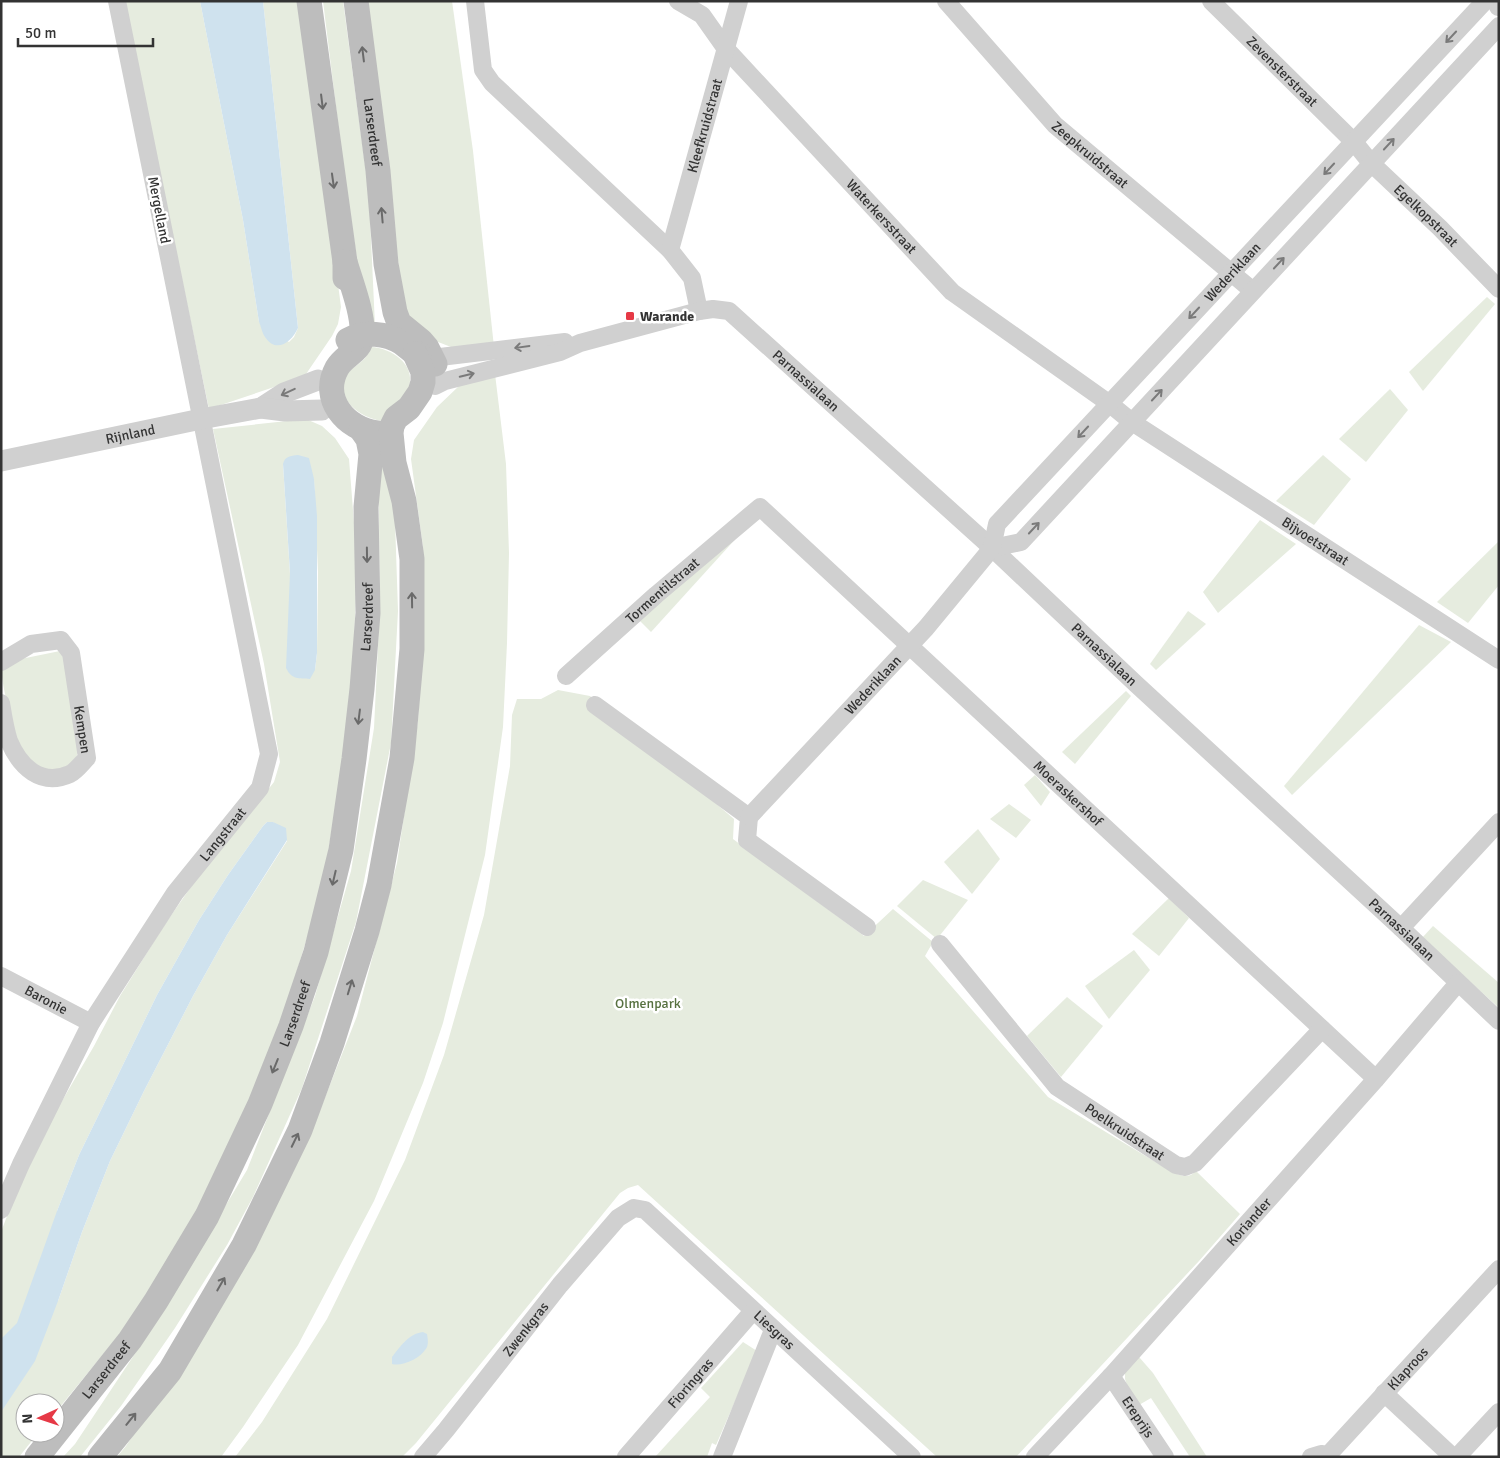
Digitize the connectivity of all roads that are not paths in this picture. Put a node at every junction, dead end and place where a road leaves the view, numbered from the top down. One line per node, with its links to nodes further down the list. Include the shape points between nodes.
1 (117, 1): 27 (street, Mergelland)
2 (309, 1): 20 (main road, one-way to 20, via 345,262 348,333)
3 (356, 1): 19 (main road, Larserdreef, one-way to 3, via 386,264 378,171)
4 (475, 1): 14 (street, via 483,70 492,84)
5 (678, 1): 11 (street, Waterkersstraat, via 702,15)
6 (738, 1): 11 (street, Kleefkruidstraat)
7 (946, 1): 15 (street, Zeepkruidstraat, via 1055,125)
8 (1210, 1): 12 (street, Zevensterstraat)
9 (1494, 5): 12 (street, Wederiklaan, one-way to 12)
10 (1499, 26): 13 (street, Wederiklaan, one-way to 10)
11 (726, 49): 14 (street, Kleefkruidstraat); 25 (street, Waterkersstraat, via 952,292)
12 (1354, 142): 13 (street, Egelkopstraat); 15 (street, Wederiklaan, one-way to 15)
13 (1371, 163): 16 (street, Egelkopstraat); 17 (street, Wederiklaan, one-way to 13)
14 (670, 250): 18 (street, via 692,278)
15 (1232, 272): 17 (street, Zeepkruidstraat); 25 (street, Wederiklaan, one-way to 25)
16 (1499, 289)
17 (1253, 291): 29 (street, Wederiklaan, one-way to 17)
18 (699, 311): 21 (street, Parnassialaan); 33 (street, Parnassialaan, via 713,308 728,311)
19 (400, 334): 20 (main road); 22 (main road, Larserdreef, via 421,341)
20 (354, 337): 23 (main road, via 334,349 323,363); 28 (main road, via 356,351 343,360 334,374 333,398)
21 (580, 343): 22 (street, Parnassialaan, one-way to 22, via 557,342 440,357); 24 (street, Parnassialaan, one-way to 21, via 446,380 560,352)
22 (423, 355): 24 (main road, via 436,370); 30 (main road, via 420,392 409,408 396,418 392,426)
23 (318, 380): 26 (street, Rijnland, one-way to 26, via 284,393); 28 (main road, via 318,395)
24 (436, 386): 30 (main road, via 423,415)
25 (1110, 404): 29 (street, Waterkersstraat); 33 (street, Wederiklaan, one-way to 33, via 998,524)
26 (260, 408): 27 (street, Rijnland); 28 (street, Rijnland)
27 (201, 419): 31 (street, Rijnland); 48 (street, Langstraat, via 269,754 260,788 175,894)
28 (341, 421): 30 (main road, via 376,433); 60 (main road, Larserdreef, one-way to 60, via 368,440 371,454 366,506 368,613 362,689 341,850 319,943 260,1104 207,1216 130,1340)
29 (1132, 422): 33 (street, Wederiklaan, one-way to 29, via 1021,542); 35 (street, Bijvoetstraat)
30 (398, 431): 61 (main road, one-way to 30, via 170,1371 244,1245 300,1130 335,1034 367,931 379,885 402,758 412,649 412,559 404,501 394,463)
31 (1, 461)
32 (760, 506): 34 (street, Moeraskershof); 37 (street, Tormentilstraat)
33 (992, 548): 34 (street, Wederiklaan); 43 (street, Parnassialaan)
34 (910, 645): 40 (street, Wederiklaan); 49 (street, Moeraskershof)
35 (1499, 660)
36 (1, 662): 39 (street, Kempen, via 30,644 61,640 71,653 87,758 71,773 54,779 35,774 23,764 9,741)
37 (566, 676)
38 (595, 704): 40 (street)
39 (2, 712)
40 (749, 817): 42 (street, via 747,840)
41 (1499, 822): 43 (street)
42 (867, 927)
43 (1401, 928): 46 (street, Parnassialaan)
44 (940, 944): 49 (street, Poelkruidstraat, via 1057,1087 1176,1166 1195,1163)
45 (1, 976): 48 (street, Baronie)
46 (1458, 983): 47 (street, Parnassialaan); 50 (street, Koriander)
47 (1499, 1021)
48 (91, 1023): 52 (street, Langstraat)
49 (1322, 1029): 50 (street, Moeraskershof)
50 (1376, 1079): 56 (street, Koriander)
51 (634, 1208): 54 (street, Liesgras, via 645,1210); 62 (street, Zwenkgras, via 618,1218 560,1285)
52 (1, 1210)
53 (1499, 1269): 57 (street, Klaproos)
54 (753, 1311): 55 (street, Liesgras); 63 (street, Fioringras)
55 (774, 1330): 64 (street); 65 (street, Liesgras)
56 (1111, 1376): 66 (street, Koriander); 67 (street, Ereprijs)
57 (1384, 1393): 59 (street, Klaproos); 68 (street)
58 (1499, 1412): 69 (street)
59 (1324, 1456)
60 (37, 1457)
61 (100, 1457)
62 (423, 1457)
63 (626, 1457)
64 (722, 1457)
65 (912, 1457)
66 (1036, 1457)
67 (1165, 1457)
68 (1453, 1457)
69 (1457, 1457)

